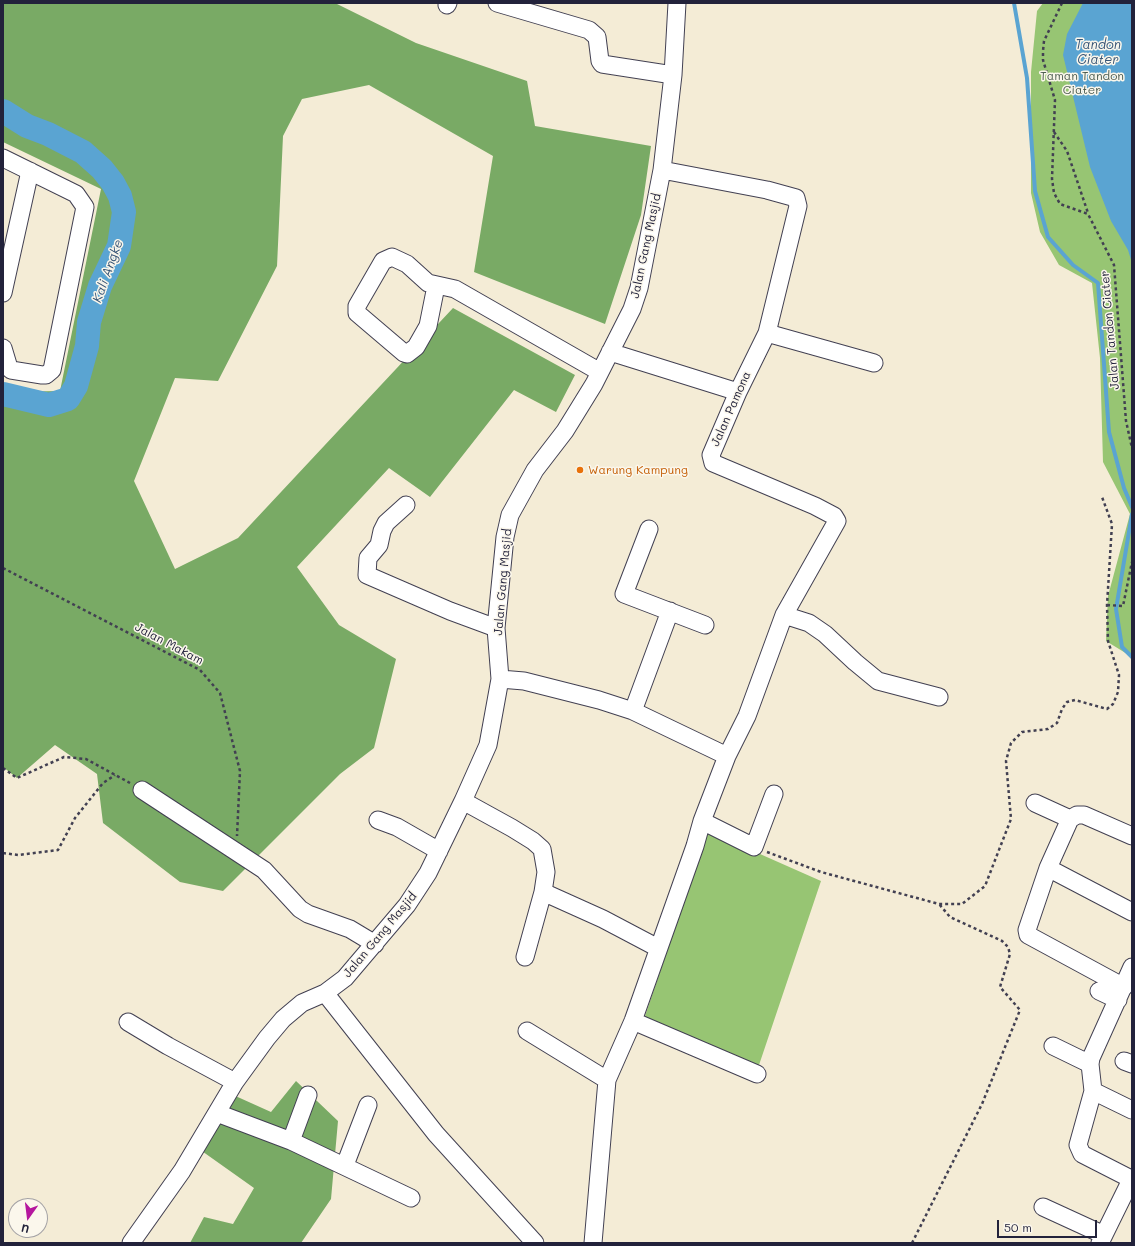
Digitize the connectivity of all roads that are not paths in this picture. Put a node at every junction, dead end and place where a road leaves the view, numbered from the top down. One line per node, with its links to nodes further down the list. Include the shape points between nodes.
1 (497, 3): 3 (street, via 589,30 597,37 602,64)
2 (676, 3): 3 (street, Jalan Gang Masjid)
3 (673, 75): 5 (street, Jalan Gang Masjid)
4 (3, 158): 6 (street)
5 (662, 170): 9 (street, Jalan Pamona, via 796,198 798,206); 11 (street, Jalan Gang Masjid, via 639,288 632,310)
6 (30, 171): 8 (street); 10 (street, via 76,194 85,206 52,370 49,374 42,375 11,370)
7 (436, 286): 7 (street, via 428,326 416,347 407,354 357,313 357,306 379,267 389,258 396,258 428,283); 13 (street, via 455,289)
8 (3, 294)
9 (766, 333): 12 (street); 14 (street, Jalan Pamona)
10 (3, 348)
11 (610, 352): 13 (street, Jalan Gang Masjid); 14 (street)
12 (874, 363)
13 (600, 372): 20 (street, Jalan Gang Masjid, via 565,431 535,470 510,515 505,537)
14 (738, 392): 18 (street, Jalan Pamona, via 711,455 713,463 815,506 837,520)
15 (406, 505): 20 (street, via 382,530 379,545 368,558 367,575)
16 (649, 529): 17 (street, via 624,594)
17 (670, 611): 19 (street); 23 (street)
18 (784, 616): 22 (street, via 809,623 825,634 878,681); 24 (street, Jalan Pamona, via 747,716)
19 (705, 625)
20 (496, 628): 21 (street, Jalan Gang Masjid)
21 (500, 679): 23 (street, via 560,689); 27 (street, Jalan Gang Masjid, via 488,745)
22 (939, 697)
23 (633, 712): 24 (street)
24 (727, 756): 31 (street, Jalan Pamona)
25 (142, 790): 37 (street, via 264,870 300,909 350,929)
26 (774, 794): 31 (street, via 754,846)
27 (463, 801): 33 (street, Jalan Gang Masjid); 35 (street, via 534,841 542,849 546,872)
28 (1035, 803): 29 (street)
29 (1070, 819): 32 (street, via 1084,815); 34 (street)
30 (378, 820): 33 (street, via 397,827)
31 (702, 821): 38 (street, Jalan Pamona)
32 (1132, 836)
33 (439, 851): 37 (street, Jalan Gang Masjid, via 407,905)
34 (1048, 868): 36 (street); 43 (street, via 1027,930 1028,935)
35 (544, 892): 38 (street); 39 (street)
36 (1132, 912)
37 (375, 944): 42 (street, Jalan Gang Masjid, via 346,978)
38 (658, 948): 44 (street, Jalan Pamona)
39 (525, 957)
40 (1132, 967): 43 (street)
41 (1099, 991): 43 (street)
42 (325, 993): 51 (street, Jalan Gang Masjid, via 302,1004 283,1019); 63 (street, via 436,1134)
43 (1121, 993): 48 (street)
44 (633, 1021): 49 (street); 50 (street, Jalan Pamona)
45 (128, 1022): 51 (street)
46 (527, 1031): 50 (street)
47 (1053, 1046): 48 (street)
48 (1090, 1064): 52 (street)
49 (757, 1074)
50 (607, 1080): 64 (street, Jalan Pamona)
51 (235, 1082): 56 (street, Jalan Gang Masjid)
52 (1093, 1091): 55 (street); 61 (street, via 1078,1145 1079,1150 1082,1154 1126,1175 1129,1181)
53 (308, 1094): 57 (street)
54 (368, 1105): 58 (street)
55 (1132, 1110)
56 (217, 1113): 57 (street); 62 (street, Jalan Gang Masjid, via 182,1171)
57 (292, 1141): 58 (street)
58 (345, 1165): 59 (street)
59 (411, 1198)
60 (1043, 1207): 61 (street)
61 (1102, 1239)
62 (131, 1243)
63 (535, 1243)
64 (593, 1243)

